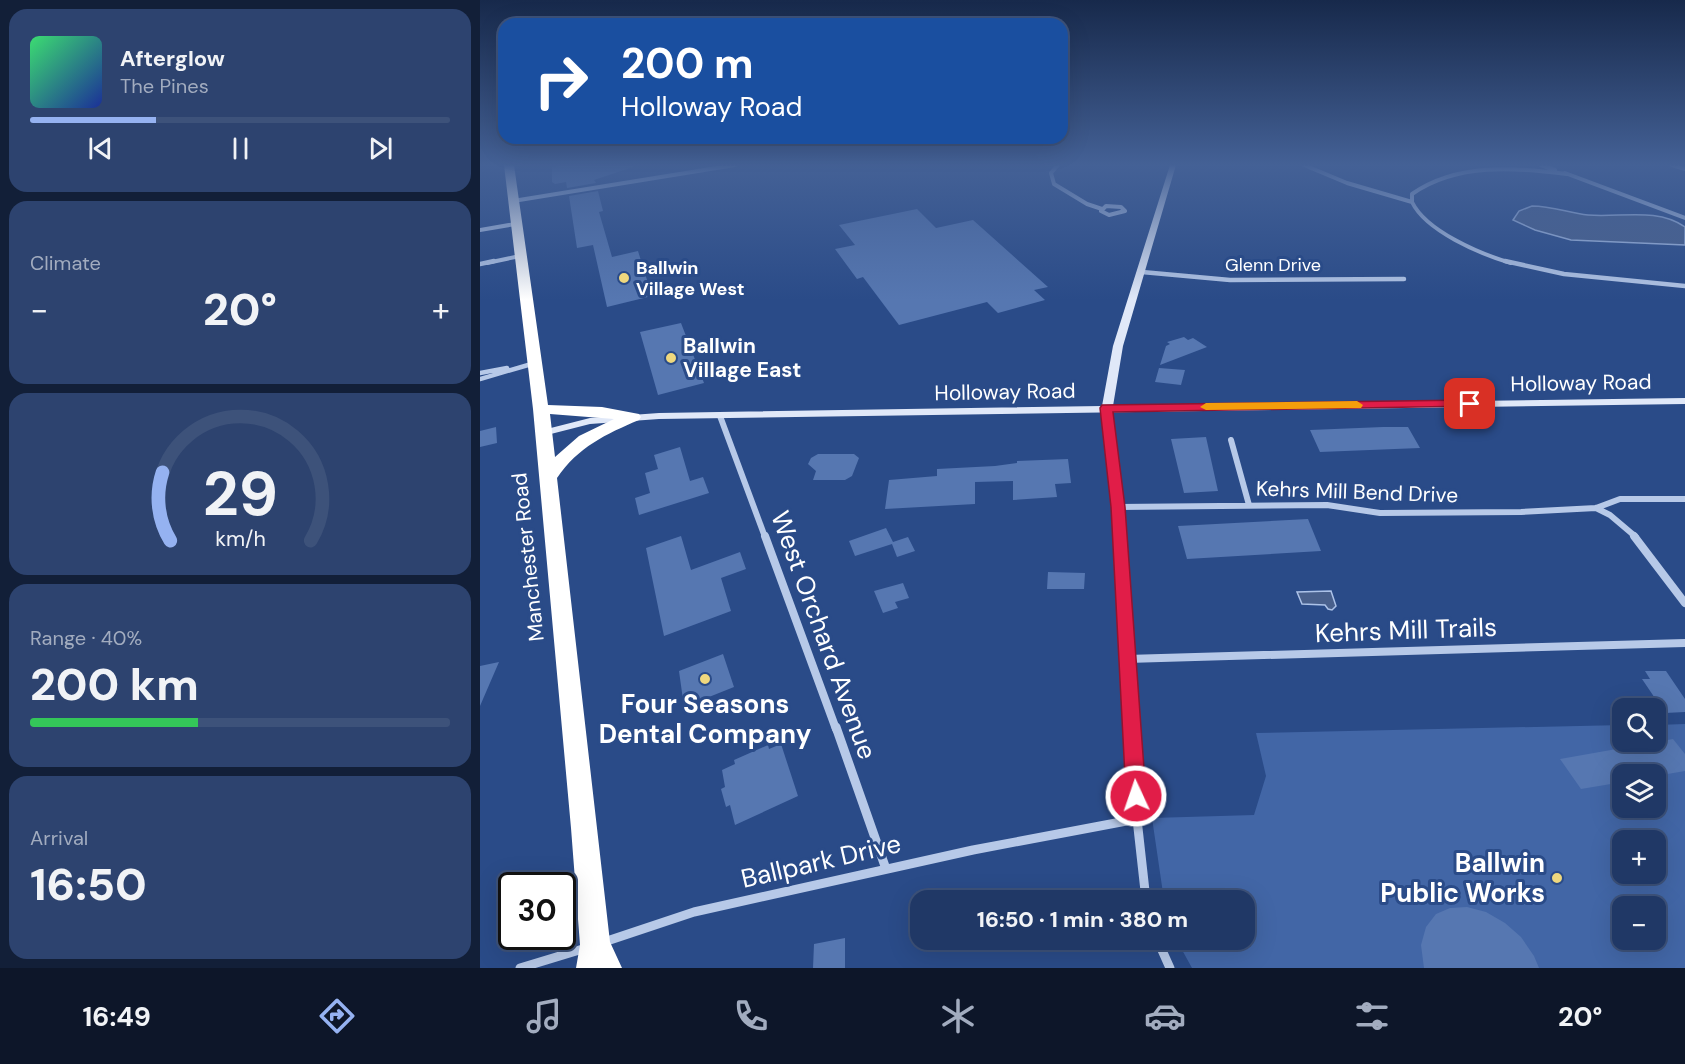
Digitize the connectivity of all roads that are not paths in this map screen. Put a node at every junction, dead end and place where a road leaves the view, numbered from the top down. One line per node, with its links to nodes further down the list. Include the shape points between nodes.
1 (513, 210): 8 (highway, Manchester Road)
2 (1102, 210): 3 (street, via 1111,215)
3 (1124, 210)
4 (1160, 210): 12 (street)
5 (1416, 210): 14 (street, via 1432,226 1509,263 1580,278)
6 (1664, 210): 7 (street)
7 (1685, 218)
8 (515, 224): 9 (street); 10 (highway, Manchester Road)
9 (480, 230)
10 (520, 256): 11 (street); 15 (highway, Manchester Road)
11 (480, 264)
12 (1142, 272): 13 (street, Glenn Drive, via 1230,280); 20 (street, via 1118,346)
13 (1404, 279)
14 (1685, 286)
15 (535, 363): 16 (street); 21 (highway, Manchester Road)
16 (511, 369): 17 (street); 18 (street)
17 (480, 373)
18 (480, 379)
19 (1685, 401): 20 (street, Holloway Road)
20 (1107, 408): 22 (street, Holloway Road); 29 (street)
21 (541, 409): 23 (highway); 24 (highway, Manchester Road)
22 (720, 416): 23 (street, Holloway Road); 35 (street, West Orchard Avenue)
23 (633, 417): 24 (street, Holloway Road, via 590,421); 26 (highway, via 579,441)
24 (543, 434): 26 (highway, Manchester Road)
25 (1231, 440): 28 (street)
26 (548, 478): 38 (highway, Manchester Road)
27 (1685, 499): 30 (street, Kehrs Mill Bend Drive, via 1620,499)
28 (1249, 505): 29 (street, Kehrs Mill Bend Drive); 30 (street, Kehrs Mill Bend Drive, via 1328,505 1380,513)
29 (1118, 507): 33 (street)
30 (1596, 508): 31 (street, via 1610,513 1630,531)
31 (1685, 603)
32 (1685, 643): 33 (street, Kehrs Mill Trails)
33 (1127, 659): 34 (street)
34 (1137, 819): 35 (street, Ballpark Drive); 36 (street)
35 (886, 869): 38 (street, Ballpark Drive, via 694,912)
36 (1145, 890)
37 (1162, 950): 40 (street)
38 (598, 960): 39 (street, Ballpark Drive)
39 (520, 968)
40 (1170, 968)

